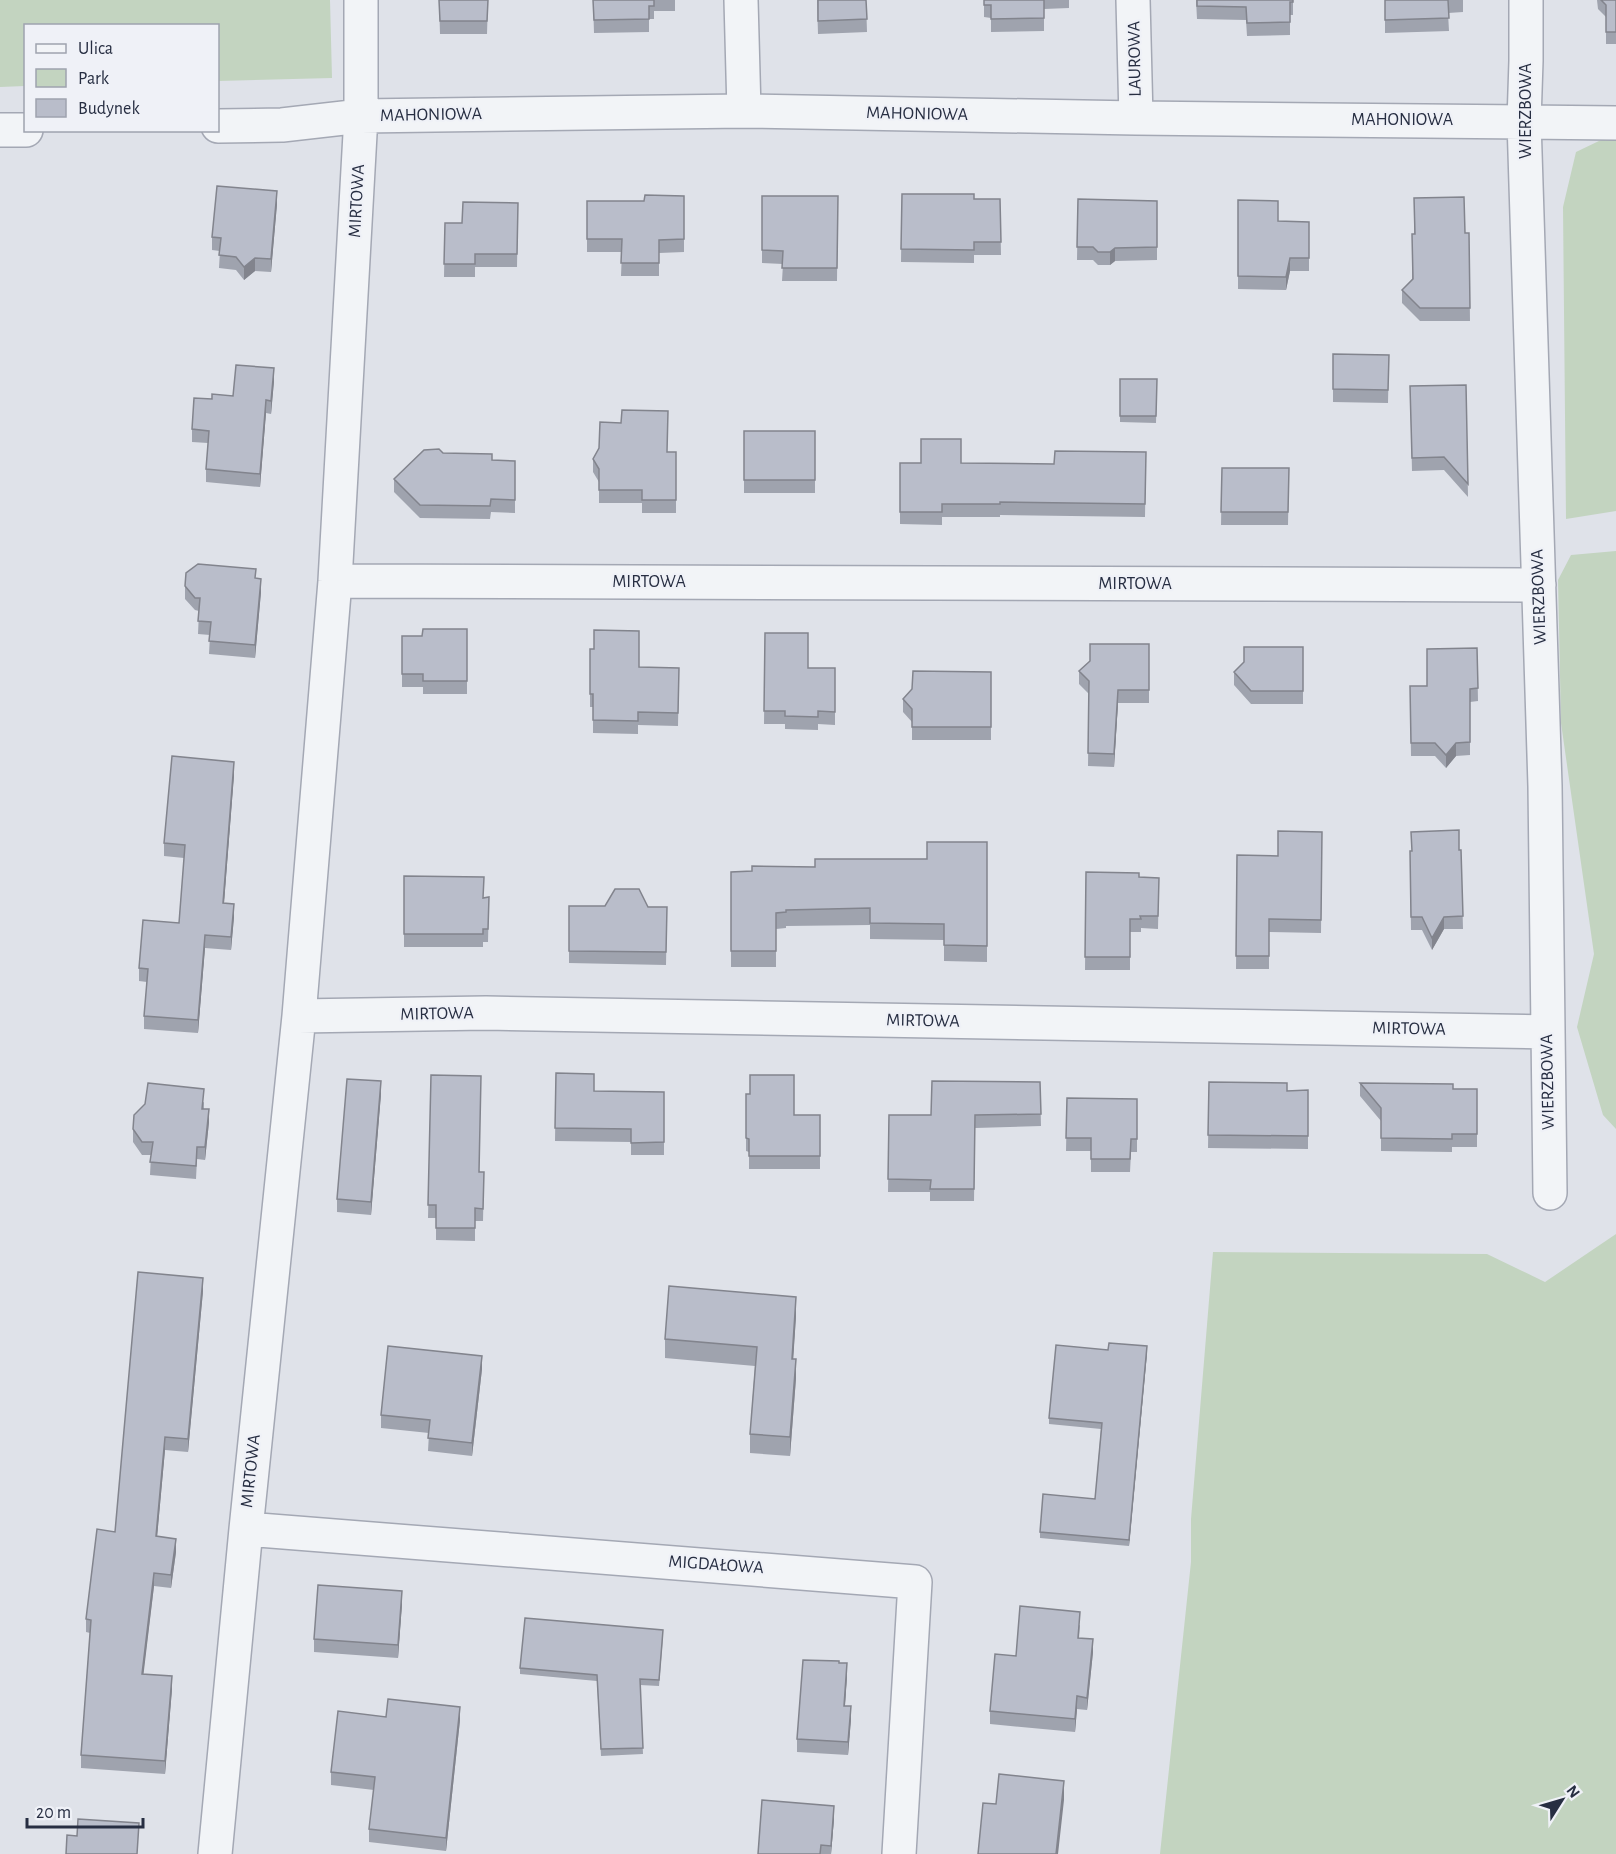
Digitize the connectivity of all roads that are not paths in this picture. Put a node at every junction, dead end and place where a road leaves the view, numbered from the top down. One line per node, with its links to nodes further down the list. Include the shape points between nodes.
1 (361, 0): 6 (street, MIRTOWA)
2 (741, 0): 5 (street)
3 (1133, 0): 7 (street, LAUROWA)
4 (1526, 0): 8 (street, WIERZBOWA)
5 (744, 111): 6 (street, MAHONIOWA); 7 (street, MAHONIOWA)
6 (362, 116): 10 (street, MAHONIOWA, via 282,125); 13 (street, MIRTOWA)
7 (1136, 118): 8 (street, MAHONIOWA)
8 (1524, 121): 9 (street, MAHONIOWA); 14 (street, WIERZBOWA)
9 (1616, 123)
10 (219, 126)
11 (0, 130): 12 (street)
12 (24, 130)
13 (335, 581): 14 (street, MIRTOWA); 15 (street, MIRTOWA)
14 (1539, 585): 16 (street, WIERZBOWA)
15 (299, 1016): 16 (street, MIRTOWA, via 509,1014); 18 (street, MIRTOWA)
16 (1548, 1032): 17 (street, WIERZBOWA)
17 (1550, 1193)
18 (246, 1529): 19 (street, MIRTOWA); 20 (street, MIGDAŁOWA, via 915,1582)
19 (215, 1854)
20 (899, 1854)

